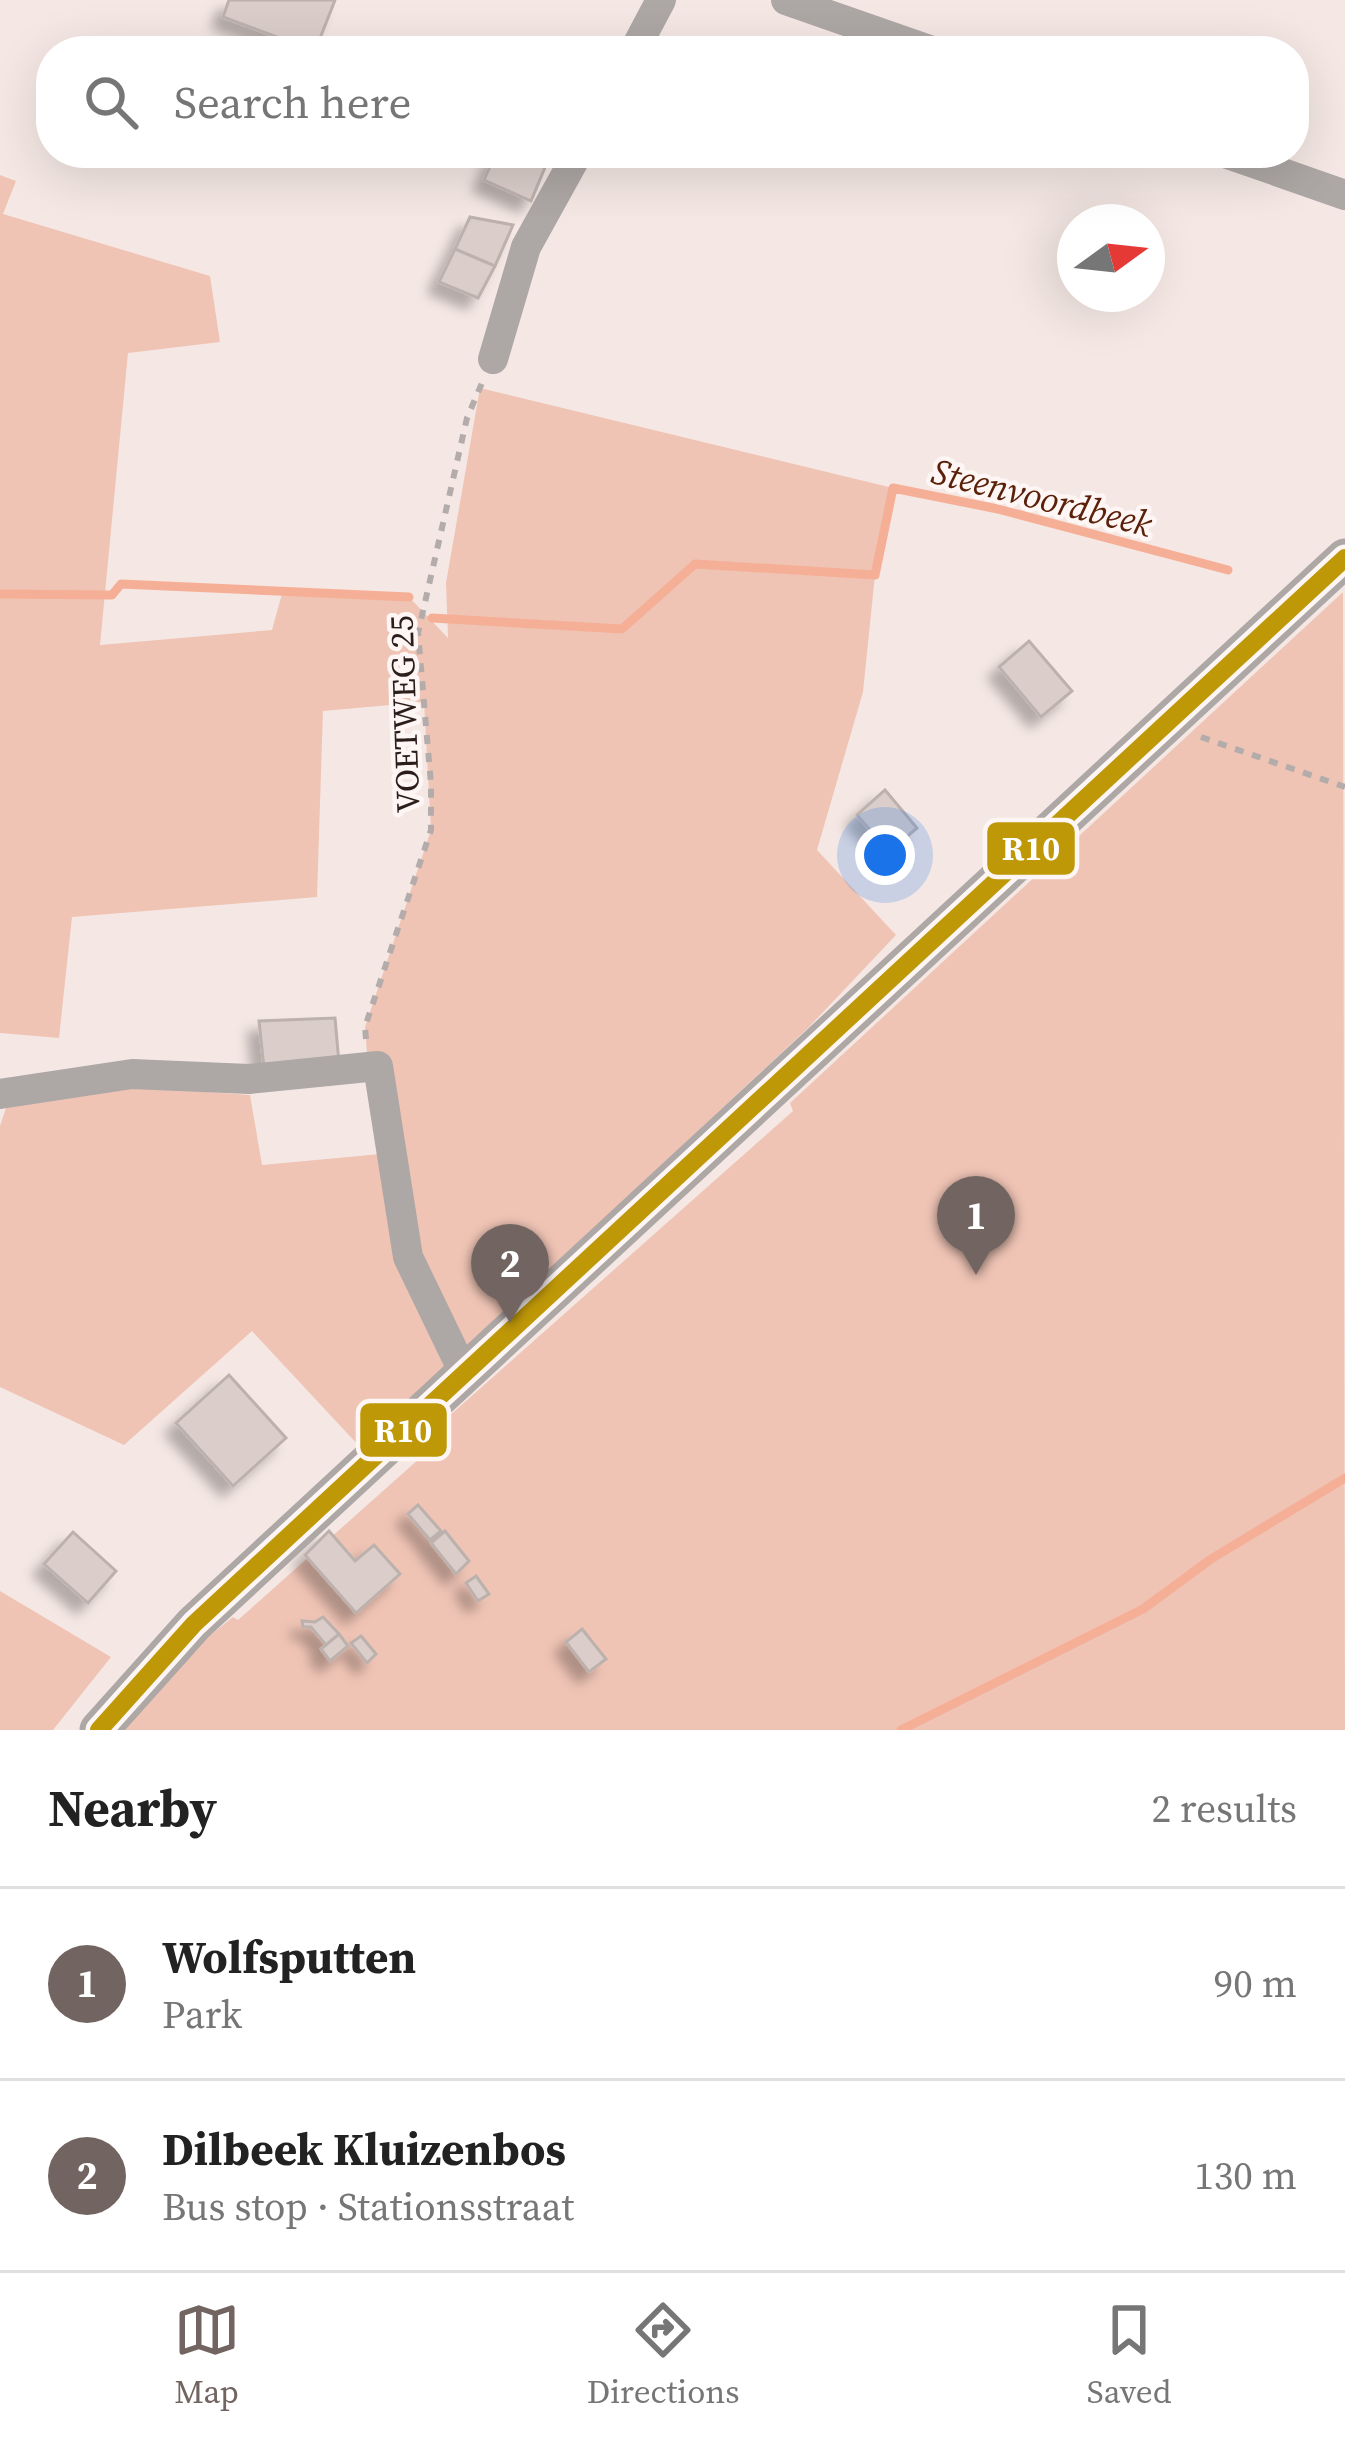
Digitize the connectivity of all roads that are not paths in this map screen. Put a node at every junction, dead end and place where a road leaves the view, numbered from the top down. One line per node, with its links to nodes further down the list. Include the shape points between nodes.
1 (662, 0): 3 (street)
2 (786, 0): 4 (street)
3 (642, 36)
4 (889, 36)
5 (570, 168): 8 (street, via 526,248)
6 (1268, 168): 7 (street)
7 (1345, 195)
8 (493, 359)
9 (1345, 558): 11 (street)
10 (0, 1094): 11 (street, via 133,1074 249,1079 378,1066 408,1257)
11 (464, 1373): 12 (street, via 194,1624)
12 (99, 1730)

